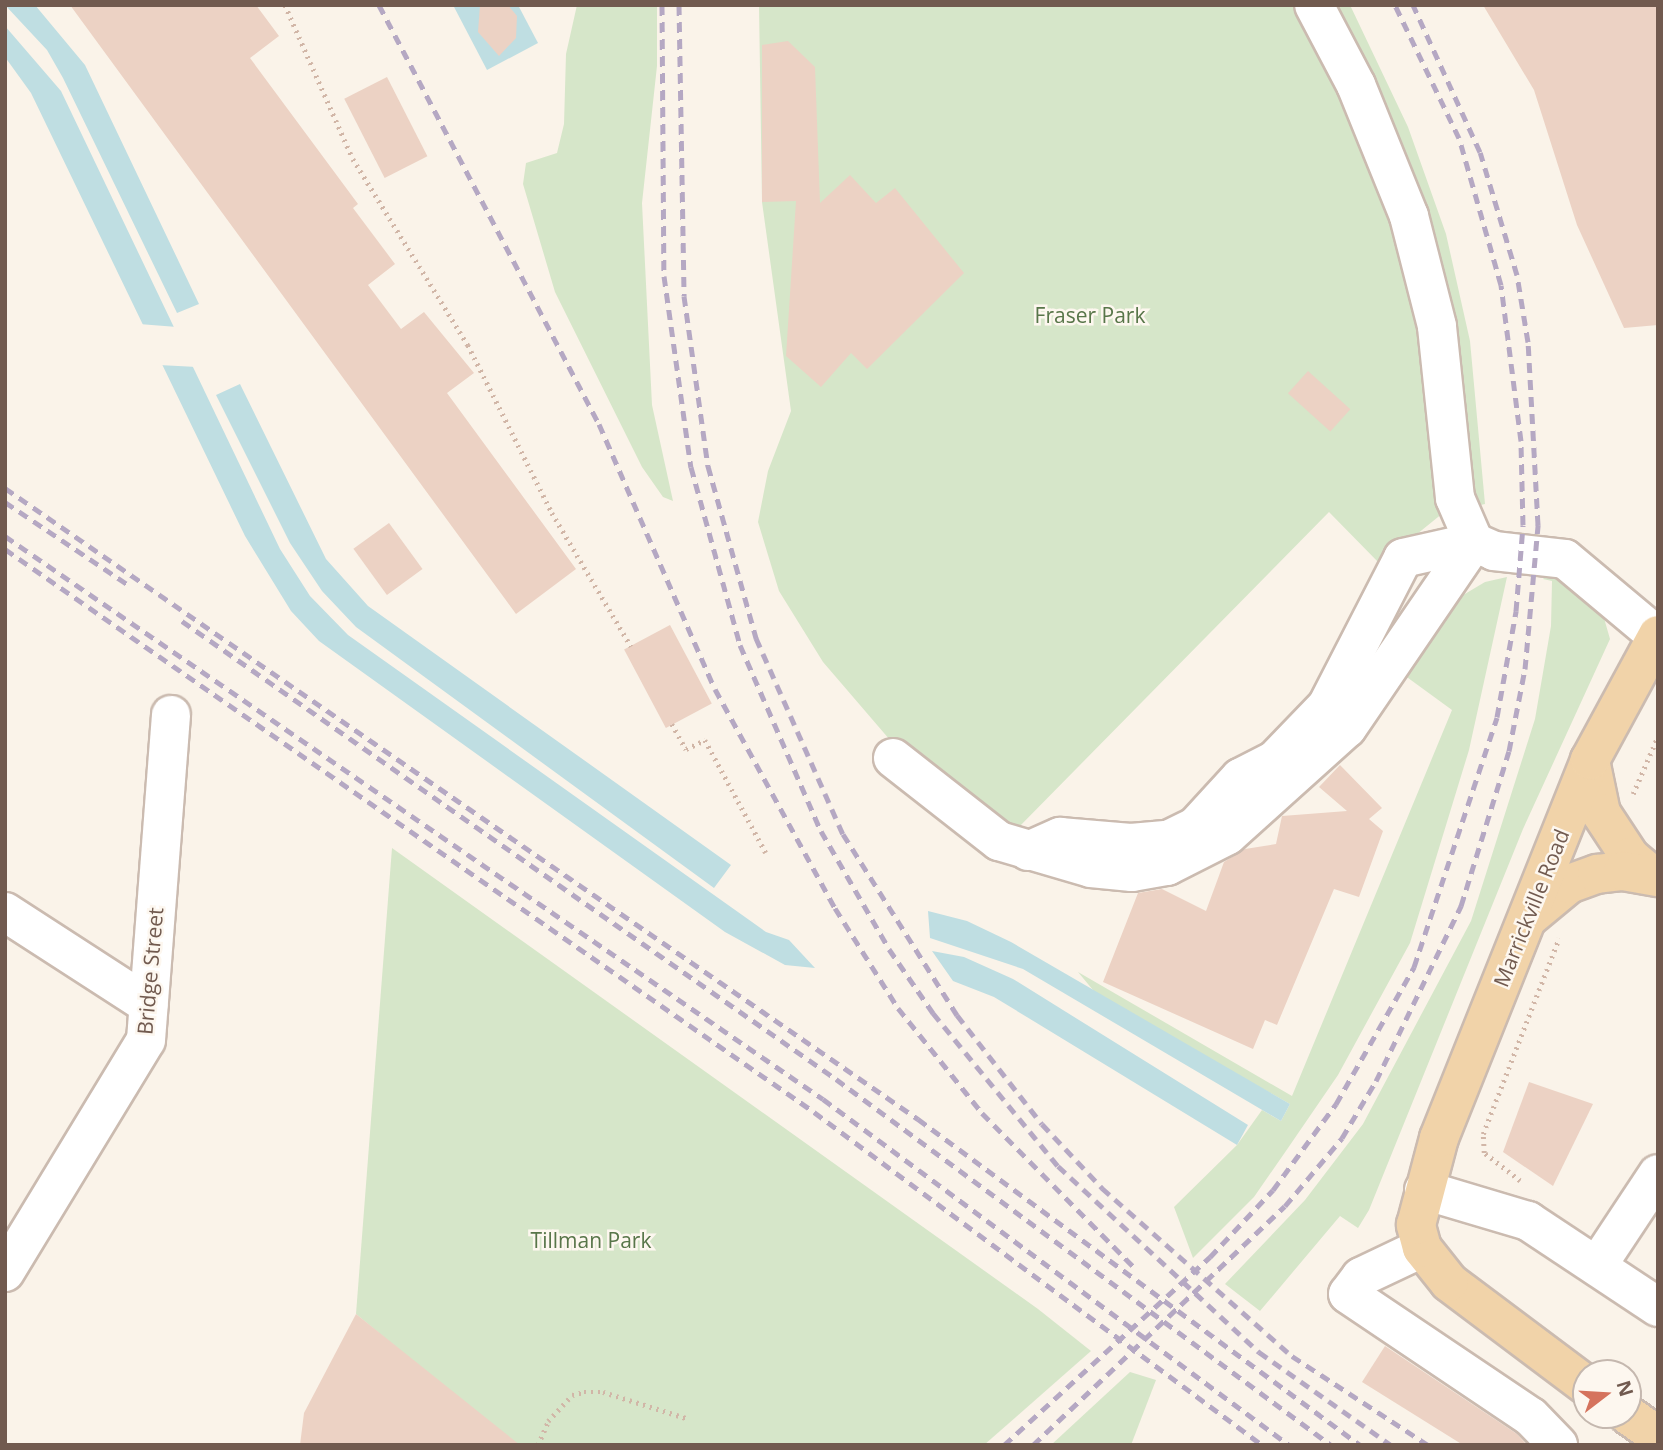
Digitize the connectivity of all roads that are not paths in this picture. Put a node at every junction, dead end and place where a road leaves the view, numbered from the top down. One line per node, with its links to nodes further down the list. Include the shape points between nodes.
1 (1314, 5): 2 (street, via 1356,85 1409,216 1437,326 1455,498)
2 (1474, 542): 3 (street, via 1494,551 1565,559); 5 (street, via 1347,729 1228,835 1197,856 1132,872 1028,851 999,841 949,807)
3 (1658, 635): 6 (main road, Marrickville Road)
4 (172, 715): 10 (street, Bridge Street)
5 (893, 758)
6 (1590, 760): 7 (main road, via 1601,813 1629,857); 9 (main road, Marrickville Road)
7 (1653, 875): 9 (main road, via 1597,874 1569,884)
8 (5, 912): 10 (street)
9 (1525, 921): 12 (main road, Marrickville Road)
10 (149, 1005): 15 (street, Bridge Street, via 146,1040)
11 (1658, 1174): 14 (street)
12 (1424, 1190): 13 (main road, Marrickville Road, via 1416,1225); 14 (street, via 1528,1221)
13 (1422, 1248): 17 (main road, via 1467,1299); 20 (street, via 1361,1277 1348,1294 1531,1417)
14 (1597, 1266): 16 (street)
15 (5, 1272)
16 (1658, 1307)
17 (1572, 1375)
18 (1642, 1425): 19 (main road)
19 (1658, 1436)
20 (1558, 1445)

